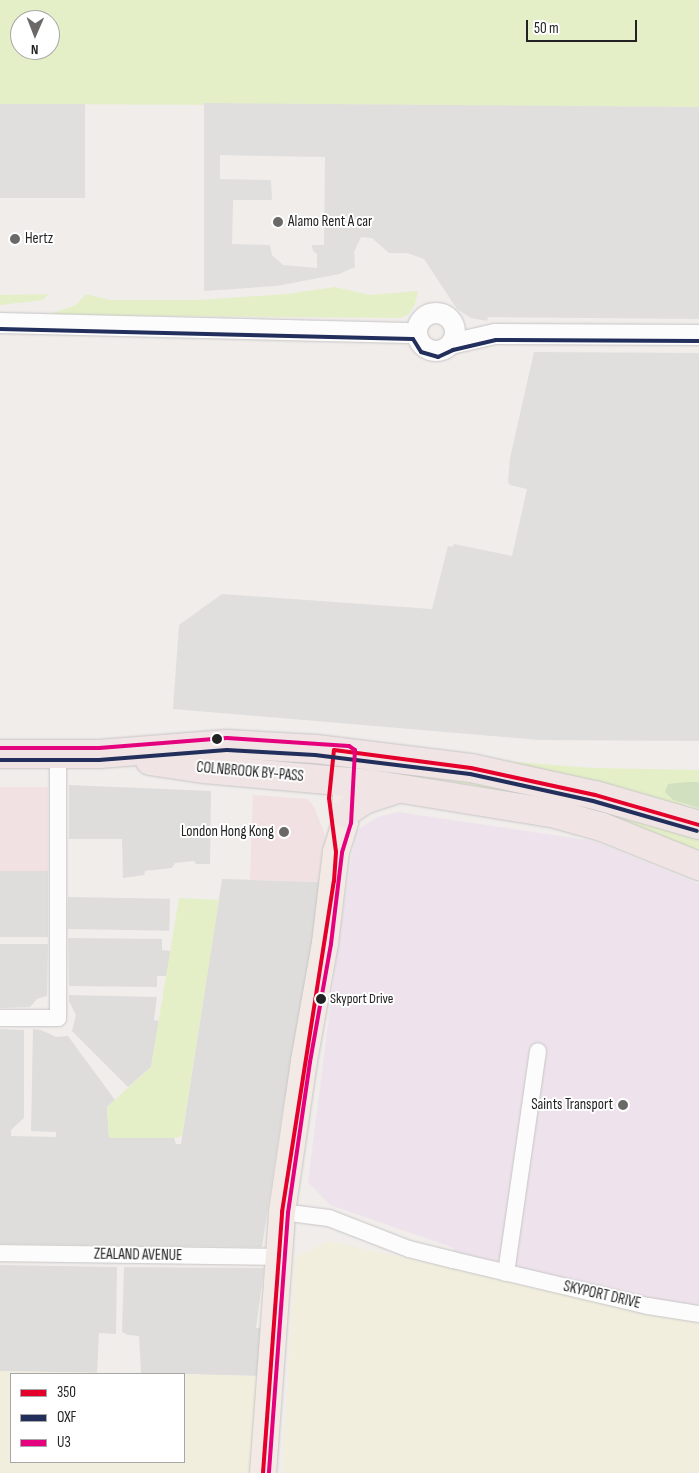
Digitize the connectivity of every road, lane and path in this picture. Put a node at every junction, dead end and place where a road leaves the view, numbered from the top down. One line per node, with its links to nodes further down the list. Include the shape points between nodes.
1 (0, 323): 3 (street)
2 (453, 323): 3 (street, via 449,317 434,312 421,319); 4 (street); 6 (street, via 455,337)
3 (417, 333): 6 (street, via 419,341 430,350 445,349)
4 (495, 334): 5 (street); 6 (street)
5 (699, 335)
6 (451, 344)
7 (342, 751): 10 (highway, COLNBROOK BY-PASS, via 227,744); 11 (main road); 14 (highway, COLNBROOK BY-PASS, via 472,768 595,795)
8 (0, 754): 9 (highway)
9 (58, 754): 10 (highway); 17 (street, via 58,1018)
10 (99, 754): 11 (highway, COLNBROOK BY-PASS, via 204,769)
11 (338, 780): 12 (highway, COLNBROOK BY-PASS); 13 (main road); 15 (main road, via 329,798)
12 (404, 788): 13 (highway, via 374,796); 16 (highway, COLNBROOK BY-PASS, via 552,813 602,827)
13 (345, 813): 15 (main road)
14 (699, 825)
15 (336, 852): 19 (main road, via 325,943)
16 (699, 866)
17 (0, 1018)
18 (538, 1051): 22 (street)
19 (282, 1212): 21 (main road); 22 (street, SKYPORT DRIVE, via 329,1218 409,1249)
20 (0, 1253): 21 (street, ZEALAND AVENUE)
21 (277, 1257): 24 (main road)
22 (506, 1273): 23 (street, SKYPORT DRIVE, via 648,1306)
23 (699, 1314)
24 (263, 1473)

